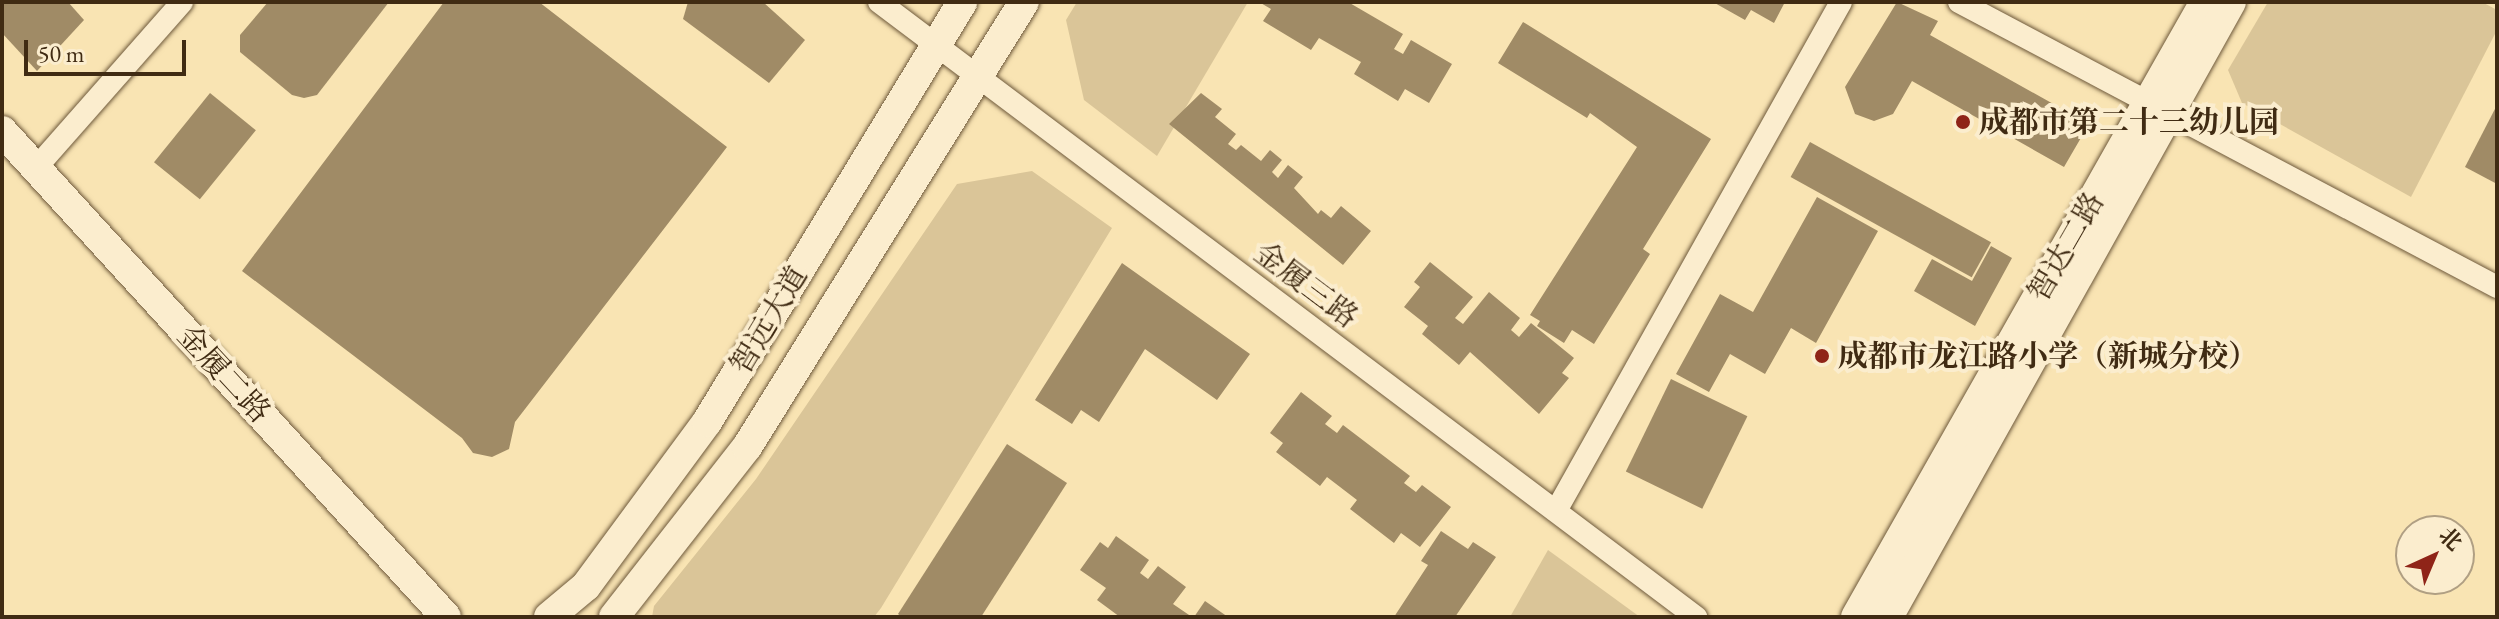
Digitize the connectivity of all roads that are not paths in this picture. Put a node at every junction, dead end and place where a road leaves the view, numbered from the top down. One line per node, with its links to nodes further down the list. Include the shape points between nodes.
1 (182, 2): 13 (street)
2 (879, 2): 9 (street, 金履三路)
3 (962, 2): 9 (street, 智远大道)
4 (1024, 2): 10 (street, 智远大道)
5 (1841, 2): 15 (street)
6 (1959, 2): 11 (street)
7 (2205, 2): 11 (street, 智达二路)
8 (2231, 2): 11 (street, 智达二路)
9 (936, 45): 10 (street, 金履三路); 17 (street, 智远大道, via 707,422 586,586)
10 (979, 76): 15 (street, 金履三路); 18 (street, 智远大道, via 747,447)
11 (2156, 110): 14 (street); 20 (street, 智达二路); 21 (street, 智达二路)
12 (2, 131): 13 (street, 金履二路)
13 (35, 169): 16 (street, 金履二路)
14 (2497, 287)
15 (1556, 511): 19 (street, 金履三路)
16 (446, 617)
17 (549, 617)
18 (614, 617)
19 (1696, 617)
20 (1856, 617)
21 (1888, 617)

